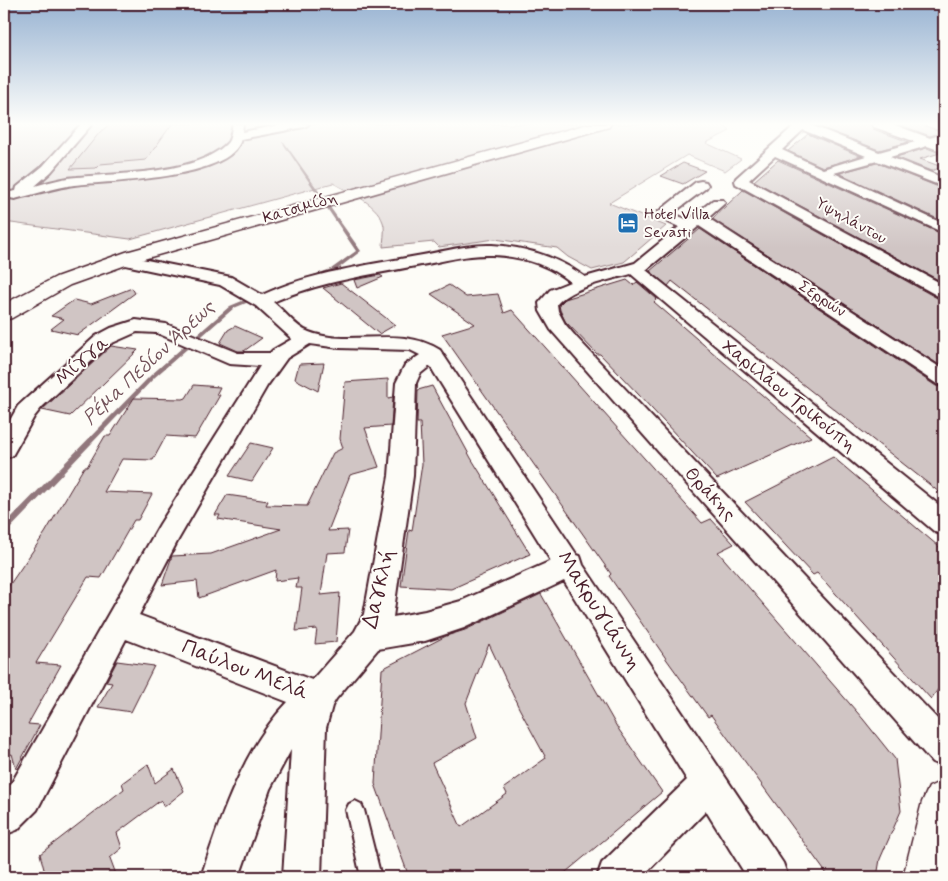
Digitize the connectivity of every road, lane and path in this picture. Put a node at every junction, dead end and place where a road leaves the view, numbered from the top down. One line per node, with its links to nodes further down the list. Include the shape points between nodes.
1 (50, 165): 13 (street)
2 (196, 165): 13 (street, via 64,183)
3 (432, 165): 12 (main road, Κατσιμίδη)
4 (444, 165): 12 (main road, Κατσιμίδη)
5 (759, 165): 21 (street, Υψηλάντου, via 741,181)
6 (807, 165): 9 (street)
7 (849, 165): 9 (street)
8 (900, 165): 10 (street)
9 (822, 172): 17 (street)
10 (944, 183)
11 (701, 185): 16 (street, Σερρών, via 665,212 669,217)
12 (339, 192): 14 (main road, Κατσιμίδη)
13 (9, 198)
14 (316, 199): 18 (main road, Κατσιμίδη); 22 (main road, Κατσιμίδη, via 125,246 49,273)
15 (718, 203): 16 (street, Θράκης)
16 (694, 223): 19 (street, Θράκης, via 645,263); 28 (street, Σερρών)
17 (944, 230)
18 (122, 260): 22 (main road, Κατσιμίδη); 23 (street, via 225,280)
19 (634, 268): 20 (street, Θράκης); 30 (street, Χαριλάου Τρικούπη)
20 (582, 283): 23 (street, via 558,267 533,257 479,250 346,275); 35 (street, Θράκης, via 556,294 548,303 562,334)
21 (944, 292)
22 (10, 298): 24 (main road, Κατσιμίδη)
23 (256, 300): 25 (street)
24 (4, 313)
25 (307, 338): 26 (street, via 410,344); 27 (street)
26 (429, 352): 31 (street, Μακρυγιάννη); 33 (street, Δαγκλή, via 412,370 406,383 401,476 383,594)
27 (273, 360): 29 (street, Μίγγα, via 236,359 157,327 140,325 128,328 97,345 30,408); 32 (street, via 189,496)
28 (944, 379)
29 (4, 450)
30 (944, 524)
31 (570, 565): 33 (street, via 464,614 425,626); 36 (street, Μακρυγιάννη)
32 (119, 622): 34 (street, Παύλου Μελά); 39 (street, via 24,797)
33 (371, 635): 34 (street, Δαγκλή)
34 (318, 698): 40 (street, Παύλου Μελά, via 294,717 270,753); 41 (street, Δαγκλή, via 309,728)
35 (944, 750)
36 (709, 782): 43 (street); 44 (street, Μακρυγιάννη)
37 (944, 802): 45 (main road)
38 (355, 810): 42 (lane)
39 (4, 818)
40 (220, 877)
41 (302, 877)
42 (371, 877)
43 (616, 877)
44 (769, 877)
45 (926, 877)

